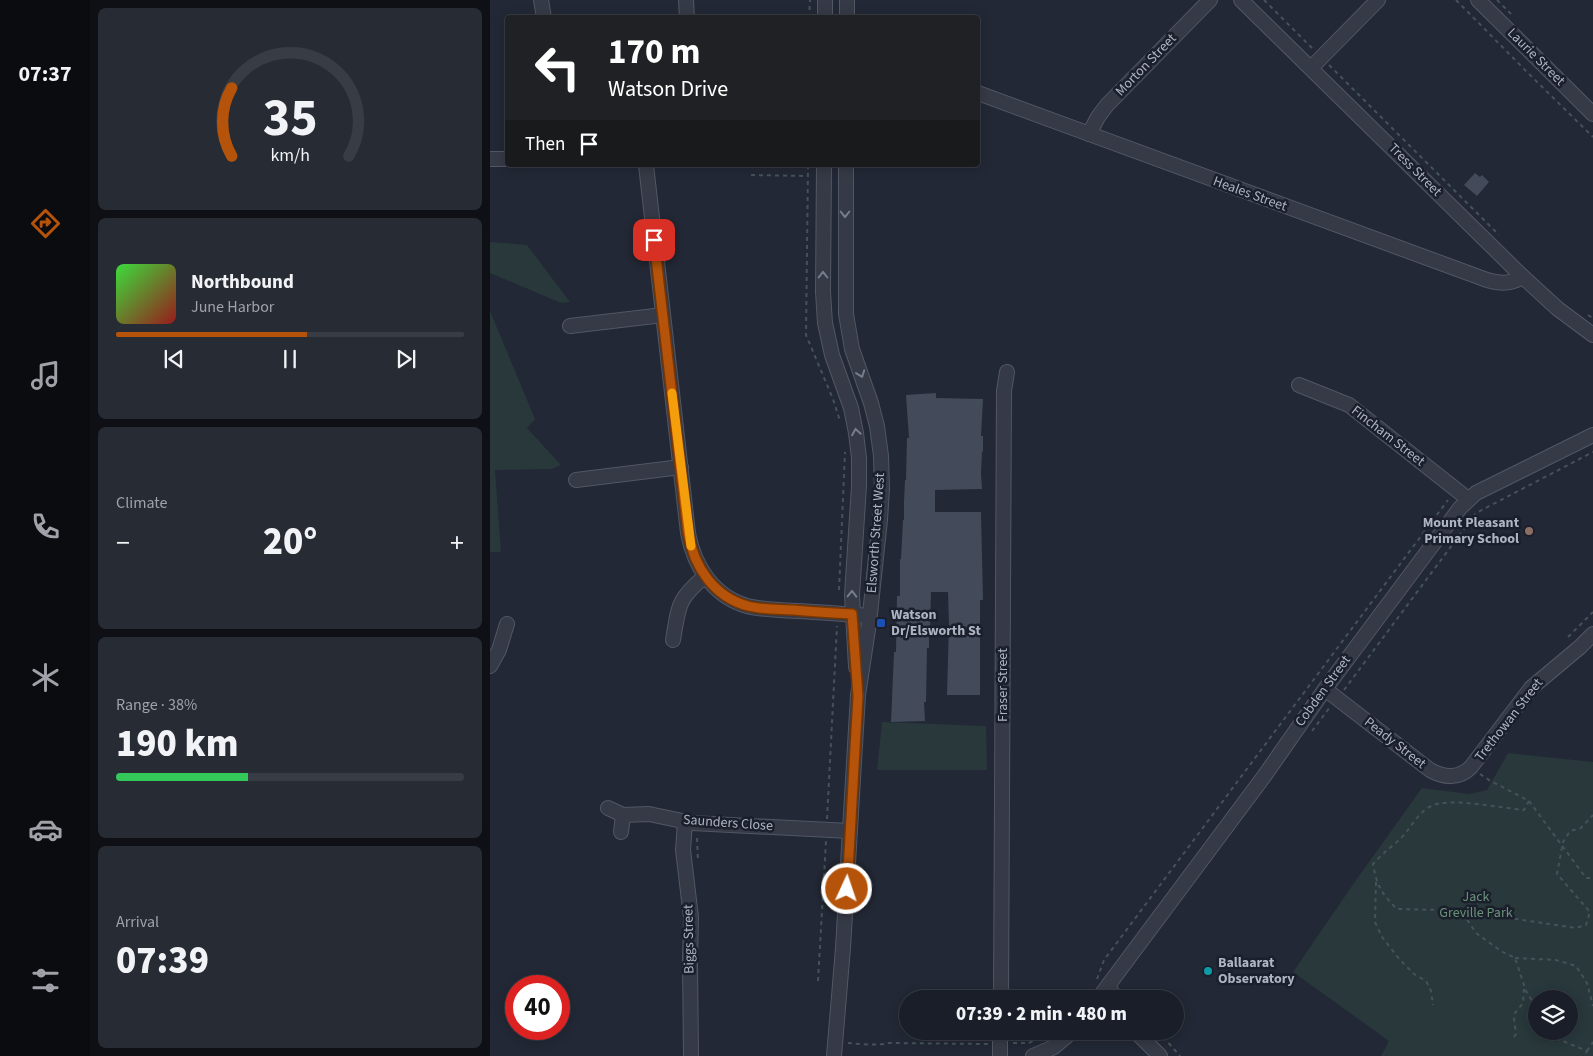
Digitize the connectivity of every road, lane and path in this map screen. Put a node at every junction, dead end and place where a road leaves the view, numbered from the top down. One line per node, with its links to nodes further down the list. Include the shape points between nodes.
1 (541, 0): 12 (street)
2 (686, 0): 13 (street)
3 (810, 0): 14 (path)
4 (825, 0): 15 (street)
5 (847, 0): 16 (street)
6 (1210, 0): 21 (street, Morton Street, via 1107,105)
7 (1241, 0): 18 (street, Tress Street)
8 (1264, 0): 17 (path)
9 (1378, 0): 17 (street)
10 (1456, 0): 22 (path)
11 (1478, 0): 20 (street, Laurie Street)
12 (544, 15)
13 (687, 15)
14 (809, 15)
15 (825, 15)
16 (847, 15)
17 (1321, 57): 18 (street); 31 (path)
18 (1311, 68): 32 (street, Tress Street)
19 (980, 95): 21 (street, Heales Street)
20 (1593, 114)
21 (1089, 134): 32 (street, Heales Street, via 1488,280 1507,283)
22 (1593, 137)
23 (490, 159): 24 (street)
24 (505, 159)
25 (646, 167): 34 (street)
26 (808, 167): 30 (path)
27 (824, 167): 50 (street, Elsworth Street West, one-way to 27, via 859,458 851,408 832,355 825,323)
28 (846, 167): 51 (street, Elsworth Street West, one-way to 51, via 846,314 852,349 874,414 881,456 881,502)
29 (751, 175): 30 (path)
30 (808, 176): 40 (path, via 806,335)
31 (1505, 240)
32 (1523, 277): 37 (street, Tress Street)
33 (1582, 310): 35 (path)
34 (663, 315): 36 (street); 44 (street)
35 (1593, 318)
36 (570, 326)
37 (1593, 335)
38 (1007, 372): 76 (street, Fraser Street, via 1004,391)
39 (1299, 385): 46 (street, Fincham Street, via 1349,405)
40 (841, 423)
41 (1593, 435): 46 (street, Cobden Street)
42 (845, 447): 49 (path)
43 (1593, 452): 58 (path, via 1476,513)
44 (681, 467): 45 (street); 47 (street, via 690,540 697,564)
45 (576, 480)
46 (1468, 499): 57 (street, Cobden Street)
47 (705, 576): 49 (street, via 719,591 748,606); 55 (street, via 681,600)
48 (1593, 612): 54 (path)
49 (838, 613): 50 (street); 66 (path)
50 (852, 614): 51 (street); 59 (street, Elsworth Street West)
51 (870, 616): 59 (street, Elsworth Street West)
52 (507, 624): 56 (street)
53 (1593, 634): 60 (street, Trethowan Street, via 1531,688)
54 (1568, 637)
55 (673, 640)
56 (490, 666)
57 (1325, 689): 60 (street, Peady Street, via 1435,773 1461,775); 77 (street, Cobden Street)
58 (1343, 692)
59 (858, 696): 67 (street, Elsworth Street West)
60 (1471, 767): 61 (path)
61 (1529, 801): 69 (path); 71 (path, via 1524,810 1454,802 1431,806 1373,864)
62 (608, 808): 63 (street, Saunders Close)
63 (623, 815): 65 (street, Saunders Close, via 649,814); 68 (street)
64 (1593, 815): 69 (path, via 1581,828 1570,831)
65 (685, 822): 66 (street, Saunders Close); 92 (street, Biggs Street, via 683,850 691,917)
66 (827, 830): 67 (street, Saunders Close); 74 (path)
67 (850, 831): 90 (street, Elsworth Street West)
68 (621, 832)
69 (1562, 846): 70 (path, via 1586,878); 72 (path, via 1557,874 1590,912 1586,925 1576,928)
70 (1593, 878)
71 (1376, 880): 72 (path, via 1384,896 1397,910); 79 (path, via 1375,922 1400,960 1426,981)
72 (1459, 912): 73 (path, via 1476,933)
73 (1515, 958): 75 (path); 80 (path, via 1556,960 1576,966 1587,983)
74 (818, 982)
75 (1524, 987): 78 (path); 81 (path, via 1523,1003 1515,1013)
76 (1001, 990)
77 (1106, 990)
78 (1528, 994)
79 (1433, 1005)
80 (1593, 1006)
81 (1514, 1037)
82 (1035, 1040): 89 (path)
83 (1062, 1040): 93 (street)
84 (1145, 1040): 94 (street)
85 (1148, 1040): 94 (street)
86 (1166, 1040): 95 (path)
87 (1560, 1040): 91 (path)
88 (1593, 1042): 91 (path)
89 (1000, 1044): 90 (path, via 889,1042)
90 (834, 1049)
91 (1587, 1051): 96 (path)
92 (691, 1056)
93 (1033, 1056)
94 (1160, 1056)
95 (1180, 1056)
96 (1585, 1056)

